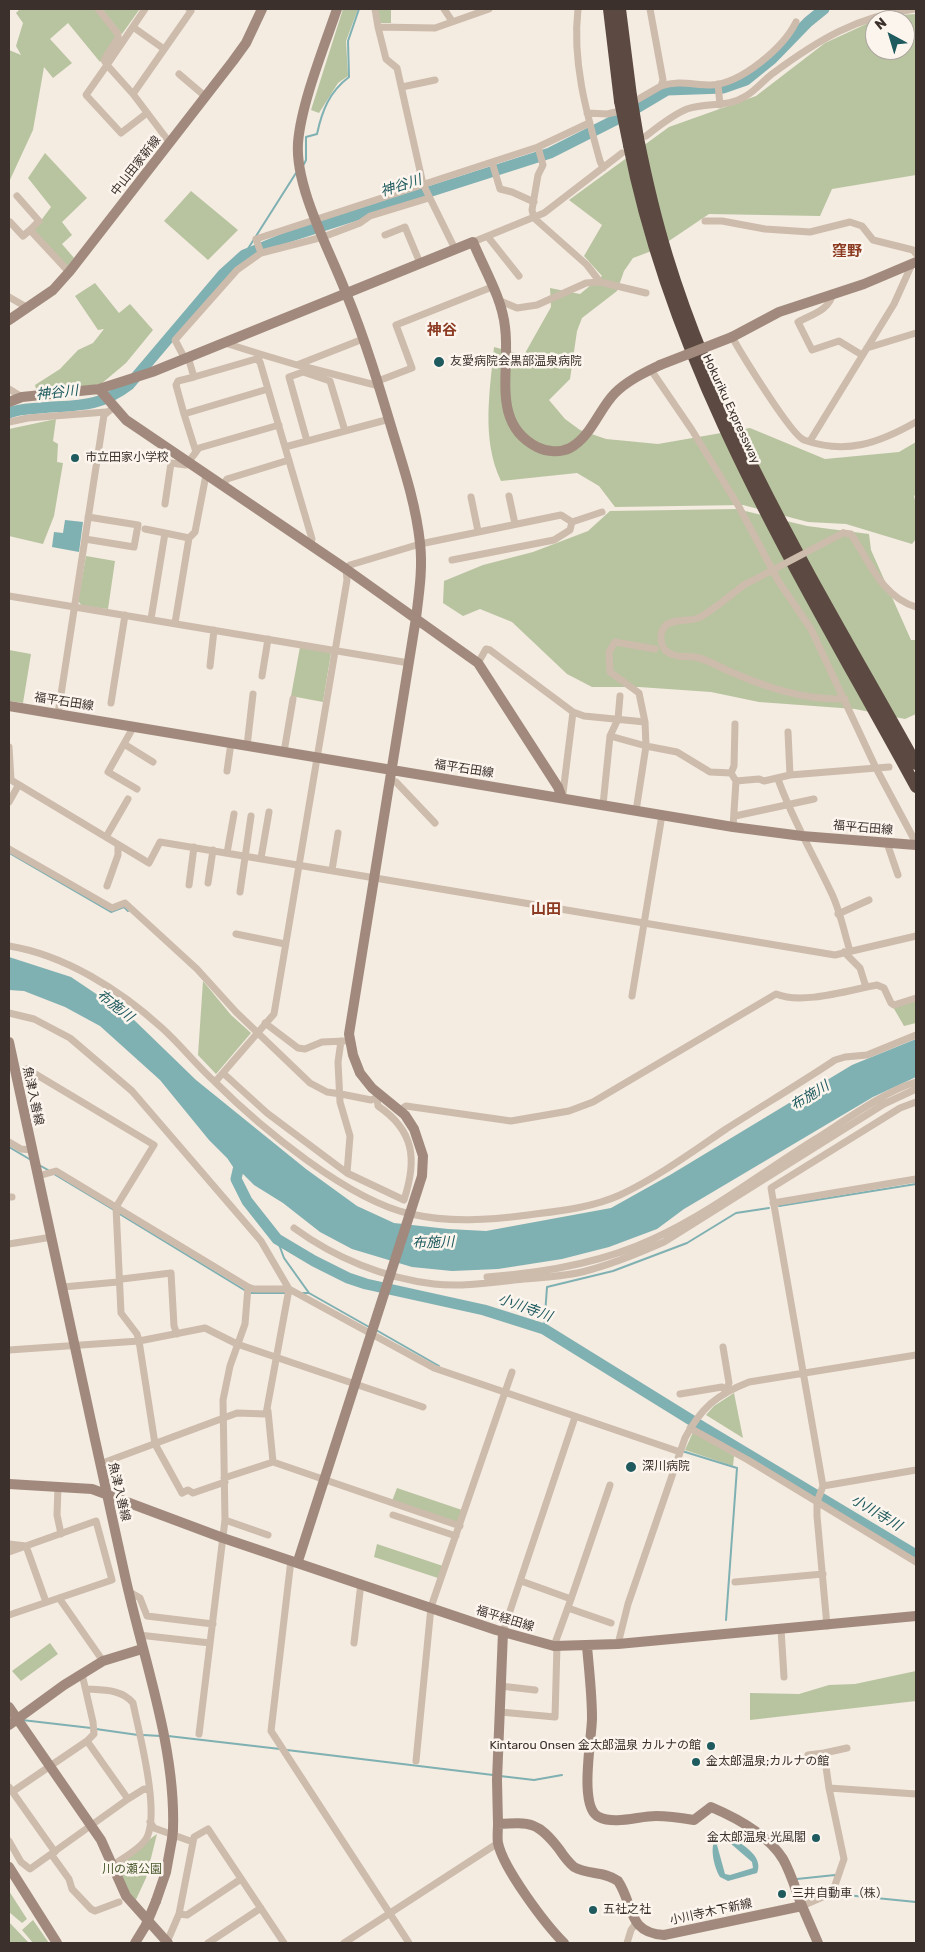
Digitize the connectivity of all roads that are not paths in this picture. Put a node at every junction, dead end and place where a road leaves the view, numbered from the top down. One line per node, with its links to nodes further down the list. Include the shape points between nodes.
1 (98, 9): 19 (street, via 118,34 104,60)
2 (146, 9): 16 (street)
3 (189, 9): 18 (street)
4 (262, 9): 26 (street, 中山田家新線, via 246,43)
5 (337, 9): 42 (street, via 302,120 298,144 302,179)
6 (375, 9): 17 (street)
7 (444, 9): 14 (street)
8 (489, 9): 14 (street)
9 (578, 9): 30 (street, via 577,59)
10 (609, 9): 27 (highway, Hokuriku Expressway)
11 (620, 9): 27 (highway, Hokuriku Expressway)
12 (650, 9): 23 (street, via 663,80)
13 (915, 9): 28 (street, via 872,16 846,27 811,45 747,96)
14 (452, 21): 17 (street, via 435,28)
15 (796, 22): 22 (street, via 791,31 751,70)
16 (133, 27): 18 (street); 19 (street)
17 (378, 27): 24 (street, via 386,59 397,68)
18 (164, 49): 25 (street)
19 (107, 65): 25 (street); 29 (street, via 86,94 122,133)
20 (179, 74): 26 (street)
21 (435, 80): 24 (street)
22 (718, 84): 23 (street, via 680,82); 28 (street)
23 (661, 86): 30 (street, via 616,112)
24 (402, 87): 37 (street)
25 (133, 94): 29 (street)
26 (206, 97): 32 (street, 中山田家新線)
27 (625, 98): 33 (highway, Hokuriku Expressway, bridge)
28 (720, 105): 33 (street, via 688,108)
29 (147, 113): 32 (street)
30 (587, 113): 31 (street)
31 (590, 124): 34 (street); 36 (street)
32 (170, 143): 55 (street, 中山田家新線)
33 (634, 143): 36 (street); 151 (highway, Hokuriku Expressway, via 667,256 720,396 786,530); 161 (highway, Hokuriku Expressway, via 657,260 710,399 776,534)
34 (538, 148): 35 (street); 40 (street, via 542,161)
35 (492, 162): 37 (street); 40 (street, via 500,190)
36 (604, 168): 41 (street)
37 (424, 184): 39 (street); 42 (street)
38 (17, 196): 45 (street, via 36,214 38,221)
39 (429, 198): 47 (street, via 370,216 360,223); 50 (street)
40 (534, 202): 41 (street)
41 (534, 218): 48 (street); 57 (street, via 587,265)
42 (316, 221): 47 (street); 51 (street, via 256,239)
43 (705, 221): 52 (street, via 810,232 850,222 862,226 873,240 913,250)
44 (10, 222): 45 (street, via 23,236)
45 (30, 230): 55 (street)
46 (385, 235): 53 (street, via 405,227)
47 (323, 236): 51 (street); 59 (street)
48 (488, 237): 49 (street); 56 (street)
49 (473, 242): 50 (street); 58 (street)
50 (455, 249): 53 (street)
51 (261, 253): 73 (street, via 237,270 175,340)
52 (916, 254)
53 (420, 263): 59 (street)
54 (914, 263): 61 (street); 70 (street)
55 (69, 272): 64 (street, 中山田家新線, via 53,290)
56 (519, 276)
57 (600, 282): 60 (street); 63 (street, via 586,283 537,304 517,308)
58 (492, 287): 63 (street); 77 (street, via 396,325 412,368)
59 (346, 293): 68 (street); 69 (street)
60 (646, 293)
61 (833, 293): 67 (street, via 779,312); 71 (street, via 824,309 798,322 812,350 839,341)
62 (9, 297): 64 (street)
63 (498, 300): 75 (street, via 505,326 509,420 529,443 542,450 569,449 582,440 615,393 637,375)
64 (28, 308): 65 (street, 中山田家新線)
65 (9, 320)
66 (916, 333): 70 (street)
67 (732, 337): 75 (street, bridge); 91 (street, via 782,414 802,440)
68 (363, 338): 74 (street); 77 (street)
69 (225, 342): 72 (street); 73 (street)
70 (867, 348): 71 (street)
71 (862, 355): 91 (street)
72 (259, 357): 74 (street); 76 (street); 79 (street)
73 (187, 358): 76 (street); 80 (street)
74 (297, 364): 77 (street)
75 (655, 367): 131 (street, via 780,582 811,629)
76 (194, 377): 84 (street, via 176,384)
77 (378, 384): 85 (street)
78 (9, 389): 81 (street)
79 (268, 389): 84 (street); 88 (street)
80 (100, 391): 81 (street); 83 (street)
81 (22, 397): 82 (street)
82 (9, 402)
83 (110, 408): 86 (street); 95 (street); 102 (street)
84 (184, 414): 93 (street)
85 (388, 416): 89 (street, via 386,420); 110 (street, via 411,494)
86 (9, 422)
87 (916, 422): 91 (street, via 878,442 831,447)
88 (278, 425): 92 (street); 93 (street, via 199,448)
89 (345, 431): 90 (street); 90 (street, via 330,381 303,372 289,377)
90 (306, 441): 92 (street)
91 (810, 441)
92 (285, 447): 94 (street)
93 (196, 452): 95 (street)
94 (288, 460): 97 (street, via 227,479); 111 (street, via 312,539)
95 (188, 463): 96 (street); 100 (street, via 171,463)
96 (206, 475): 97 (street); 108 (street, via 194,532)
97 (222, 486): 111 (street)
98 (509, 496): 104 (street)
99 (471, 497): 106 (street)
100 (165, 504)
101 (602, 512): 103 (street)
102 (88, 516): 109 (street); 109 (street, via 138,525 134,547)
103 (572, 522): 104 (street, via 561,515); 112 (street, via 570,530 554,540)
104 (516, 524): 106 (street)
105 (145, 529): 107 (street)
106 (478, 531): 110 (street)
107 (165, 533): 108 (street); 119 (street)
108 (189, 538): 120 (street)
109 (84, 540): 115 (street)
110 (420, 544): 113 (street, via 350,565); 118 (street, via 421,577)
111 (310, 546): 113 (street)
112 (452, 560)
113 (346, 569): 118 (street); 124 (street)
114 (9, 596): 115 (street)
115 (74, 607): 117 (street); 136 (street)
116 (916, 607): 131 (street, bridge, via 890,592 851,534 843,533 744,585 701,618 674,621 665,627 661,637 663,646 676,656 699,658 800,697)
117 (125, 615): 119 (street); 133 (street)
118 (416, 618): 125 (street); 126 (street)
119 (150, 619): 120 (street)
120 (175, 623): 121 (street)
121 (214, 630): 122 (street); 127 (street)
122 (268, 639): 124 (street); 128 (street)
123 (655, 649): 138 (street, via 615,642 608,652 610,672 639,694)
124 (335, 650): 125 (street); 149 (street)
125 (409, 663): 157 (street)
126 (478, 663): 135 (street, via 486,650 490,650); 163 (street)
127 (210, 666)
128 (262, 676)
129 (253, 694): 145 (street)
130 (620, 696): 137 (street)
131 (845, 699): 153 (street)
132 (292, 700): 148 (street)
133 (112, 703)
134 (9, 706): 136 (street, 福平石田線)
135 (573, 712): 137 (street); 163 (street)
136 (58, 714): 140 (street, 福平石田線)
137 (618, 719): 138 (street); 142 (street)
138 (645, 722): 146 (street)
139 (735, 724): 155 (street)
140 (134, 726): 143 (street, 福平石田線); 144 (street)
141 (788, 732): 156 (street)
142 (610, 736): 146 (street); 167 (street)
143 (231, 743): 145 (street, 福平石田線); 154 (street)
144 (124, 744): 150 (street); 162 (street, via 108,772)
145 (246, 746): 148 (street, 福平石田線)
146 (646, 746): 155 (street, via 677,752 710,772); 169 (street)
147 (9, 747): 160 (street, via 11,780)
148 (284, 752): 149 (street, 福平石田線)
149 (316, 758): 157 (street, 福平石田線); 189 (street)
150 (154, 762)
151 (916, 764)
152 (889, 767): 153 (street)
153 (876, 768): 156 (street); 181 (street)
154 (227, 771)
155 (732, 772): 159 (street)
156 (790, 775): 158 (street)
157 (392, 776): 163 (street, 福平石田線); 175 (street); 192 (street)
158 (778, 779): 159 (street); 168 (street)
159 (736, 781): 174 (street)
160 (18, 786): 166 (street); 179 (street)
161 (916, 787)
162 (137, 789)
163 (562, 798): 167 (street, 福平石田線)
164 (128, 799): 179 (street)
165 (814, 799): 168 (street)
166 (9, 802)
167 (603, 805): 169 (street, 福平石田線)
168 (787, 805): 174 (street); 178 (street)
169 (636, 810): 172 (street, 福平石田線)
170 (270, 812): 188 (street)
171 (234, 814): 186 (street)
172 (662, 815): 176 (street, 福平石田線); 199 (street)
173 (251, 816): 187 (street)
174 (735, 816): 176 (street)
175 (435, 823)
176 (734, 826): 178 (street, 福平石田線)
177 (338, 833): 190 (street)
178 (802, 836): 180 (street, 福平石田線); 198 (street, via 832,893)
179 (106, 837): 182 (street)
180 (887, 843): 181 (street, 福平石田線); 191 (street)
181 (916, 844)
182 (118, 845): 183 (street, via 149,863 160,842); 195 (street, via 118,855)
183 (194, 847): 185 (street); 194 (street)
184 (9, 849): 210 (street, via 112,908 126,903 197,969)
185 (213, 850): 186 (street); 193 (street)
186 (227, 853): 187 (street)
187 (246, 856): 188 (street); 196 (street)
188 (261, 858): 189 (street)
189 (298, 864): 190 (street); 202 (street)
190 (332, 870): 192 (street)
191 (898, 875)
192 (373, 877): 199 (street); 212 (street)
193 (208, 883)
194 (189, 885)
195 (107, 886)
196 (240, 892)
197 (868, 900): 198 (street)
198 (838, 914): 204 (street)
199 (644, 921): 204 (street, via 835,954); 206 (street)
200 (236, 934): 202 (street)
201 (916, 936): 204 (street)
202 (285, 944): 209 (street, via 274,1014)
203 (9, 946): 216 (street, via 52,958 82,971 133,1003)
204 (847, 952): 205 (street, via 860,968)
205 (866, 987): 207 (street, via 878,985 884,988 890,1003 894,1004); 222 (street, via 808,997 776,994 593,1102 569,1111 512,1121 406,1106)
206 (632, 996)
207 (916, 998)
208 (9, 1012): 239 (street, via 34,1019 70,1038 132,1091 261,1241)
209 (265, 1023): 210 (street); 212 (street, via 298,1048)
210 (257, 1032): 215 (street); 219 (street, via 310,1083 327,1092)
211 (916, 1035): 230 (street, via 867,1055 835,1060 680,1161 603,1202 559,1212 486,1221)
212 (345, 1041): 219 (street, via 338,1070); 220 (street, via 360,1073)
213 (9, 1042): 224 (street, 魚津入善線)
214 (27, 1069): 229 (street, via 154,1145)
215 (223, 1073): 216 (street); 225 (street, via 267,1113)
216 (215, 1082): 230 (street, via 239,1106 338,1181)
217 (916, 1082): 235 (street, via 877,1102 654,1239 619,1253 573,1265)
218 (916, 1089): 234 (street, via 884,1104 664,1242 625,1259 581,1272 469,1285 434,1284)
219 (341, 1094): 220 (street); 225 (street, via 340,1102 350,1136)
220 (379, 1097): 222 (street); 225 (street, via 378,1106 390,1114 405,1133 410,1147 413,1160 404,1200)
221 (916, 1102): 228 (street, via 900,1108 771,1188)
222 (400, 1110): 230 (street, via 414,1129 423,1156 422,1176)
223 (9, 1142): 224 (street, via 21,1149)
224 (32, 1150): 226 (street, 魚津入善線)
225 (346, 1173)
226 (38, 1176): 229 (street, via 56,1172); 232 (street, 魚津入善線)
227 (916, 1179): 228 (street)
228 (773, 1203): 250 (street)
229 (116, 1207): 236 (street); 238 (street)
230 (409, 1217): 234 (street)
231 (294, 1228): 234 (street, via 336,1255)
232 (52, 1237): 233 (street); 237 (street, 魚津入善線)
233 (9, 1244)
234 (391, 1272): 240 (street)
235 (487, 1278)
236 (118, 1282): 237 (street); 241 (street, via 171,1273); 242 (street, via 121,1313)
237 (63, 1287): 244 (street, 魚津入善線)
238 (248, 1287): 239 (street, via 254,1290); 243 (street, via 246,1315)
239 (289, 1288): 240 (street); 248 (street)
240 (371, 1333): 251 (street); 253 (street, via 434,1368)
241 (177, 1334): 242 (street); 243 (street, via 205,1328)
242 (139, 1341): 244 (street); 260 (street)
243 (237, 1344): 248 (street); 258 (street, via 225,1388)
244 (75, 1346): 246 (street); 263 (street, 魚津入善線)
245 (723, 1347): 252 (street, via 729,1383)
246 (9, 1350)
247 (916, 1355): 250 (street)
248 (277, 1358): 251 (street); 256 (street)
249 (512, 1372): 253 (street)
250 (803, 1373): 252 (street, via 749,1382); 270 (street)
251 (354, 1384): 255 (street); 266 (street)
252 (726, 1391): 254 (street, via 722,1387); 259 (street, via 710,1403)
253 (506, 1393): 257 (street); 275 (street)
254 (680, 1394)
255 (423, 1407)
256 (268, 1411): 258 (street, via 262,1415 238,1413); 262 (street)
257 (575, 1416): 261 (street); 286 (street)
258 (223, 1418): 260 (street); 265 (street)
259 (690, 1428): 261 (street); 272 (street)
260 (155, 1444): 263 (street); 265 (street, via 182,1493 188,1490 192,1493)
261 (680, 1452): 305 (street, via 628,1604)
262 (273, 1462): 265 (street); 266 (street)
263 (100, 1464): 271 (street, 魚津入善線)
264 (916, 1470): 270 (street)
265 (224, 1480): 274 (street)
266 (324, 1480): 275 (street); 283 (street)
267 (9, 1484): 269 (street, 福平経田線)
268 (610, 1485): 291 (street)
269 (58, 1486): 271 (street, 福平経田線, via 92,1489); 276 (street, via 57,1514)
270 (822, 1488): 272 (street)
271 (106, 1494): 279 (street, 福平経田線); 289 (street, 魚津入善線)
272 (818, 1502): 284 (street); 285 (street)
273 (393, 1515): 278 (street)
274 (225, 1520): 277 (street); 279 (street)
275 (460, 1526): 278 (street)
276 (61, 1534): 281 (street); 290 (street, via 96,1521 112,1580)
277 (268, 1535)
278 (456, 1536): 293 (street)
279 (223, 1538): 283 (street, 福平経田線); 298 (street)
280 (9, 1544): 281 (street)
281 (26, 1546): 282 (street); 292 (street)
282 (9, 1552)
283 (295, 1560): 288 (street, 福平経田線); 343 (street, via 271,1731)
284 (916, 1562)
285 (823, 1574): 287 (street); 299 (street)
286 (521, 1581): 291 (street); 301 (street)
287 (735, 1582)
288 (361, 1583): 293 (street, 福平経田線); 304 (street)
289 (128, 1591): 298 (street, via 140,1598 147,1616); 302 (street, 魚津入善線)
290 (59, 1598): 292 (street); 309 (street)
291 (571, 1599): 294 (street)
292 (46, 1602): 295 (street)
293 (431, 1607): 301 (street, 福平経田線); 323 (street)
294 (568, 1608): 297 (street); 306 (street)
295 (9, 1615)
296 (916, 1616): 299 (street, 福平経田線)
297 (611, 1623)
298 (213, 1624): 303 (street)
299 (827, 1626): 300 (street, 福平経田線)
300 (781, 1629): 305 (street, 福平経田線); 311 (street)
301 (503, 1632): 306 (street, 福平経田線); 312 (street)
302 (139, 1635): 303 (street); 308 (street, 魚津入善線)
303 (210, 1643): 318 (street)
304 (354, 1643)
305 (618, 1644): 307 (street, 福平経田線)
306 (556, 1646): 307 (street, 福平経田線); 316 (street, via 554,1717)
307 (587, 1646): 341 (street, via 592,1720 587,1768 590,1805 594,1814 600,1818 656,1816 694,1820 711,1807 723,1812 774,1846 784,1861)
308 (142, 1649): 309 (street); 348 (street, 魚津入善線, bridge, via 165,1746 172,1835 166,1872 146,1925)
309 (103, 1661): 310 (street)
310 (82, 1674): 313 (street); 317 (street)
311 (784, 1677)
312 (500, 1686): 314 (street); 316 (street)
313 (86, 1689): 319 (street, via 94,1722 94,1734); 327 (street, via 121,1693 133,1703)
314 (535, 1690)
315 (9, 1707): 317 (street)
316 (500, 1712): 331 (street)
317 (12, 1722): 324 (street)
318 (199, 1734)
319 (87, 1741): 324 (street); 329 (street)
320 (847, 1748): 321 (street)
321 (824, 1753): 322 (street); 325 (street)
322 (808, 1755)
323 (416, 1762)
324 (49, 1766): 326 (street); 332 (street)
325 (829, 1788): 328 (street); 341 (street, via 844,1860 834,1888 825,1896)
326 (10, 1790): 336 (street)
327 (149, 1790): 329 (street, via 144,1789); 330 (street)
328 (916, 1794)
329 (128, 1799): 332 (street)
330 (150, 1822): 334 (street, via 154,1828); 337 (street, via 145,1841)
331 (498, 1824): 335 (street); 345 (street, via 521,1823 540,1828 575,1867 618,1880)
332 (91, 1827): 336 (street); 337 (street)
333 (9, 1841): 336 (street, via 21,1862 30,1869)
334 (193, 1842): 339 (street, via 194,1837 208,1829); 344 (street)
335 (498, 1842): 343 (street); 353 (street, via 505,1862 546,1925)
336 (53, 1853): 340 (street, via 72,1889 91,1909 94,1911)
337 (113, 1865): 349 (street, via 126,1896)
338 (9, 1867): 347 (street)
339 (241, 1879): 342 (street); 344 (street, via 187,1915)
340 (118, 1902)
341 (802, 1906): 345 (street, 小川寺木下新線, via 664,1935 641,1929); 355 (street)
342 (261, 1908): 346 (street); 350 (street)
343 (390, 1913): 351 (street); 352 (street)
344 (179, 1914): 349 (street)
345 (636, 1923): 354 (street)
346 (281, 1942)
347 (57, 1943)
348 (135, 1943)
349 (168, 1943)
350 (208, 1943)
351 (344, 1943)
352 (409, 1943)
353 (564, 1943)
354 (627, 1943)
355 (818, 1943)

